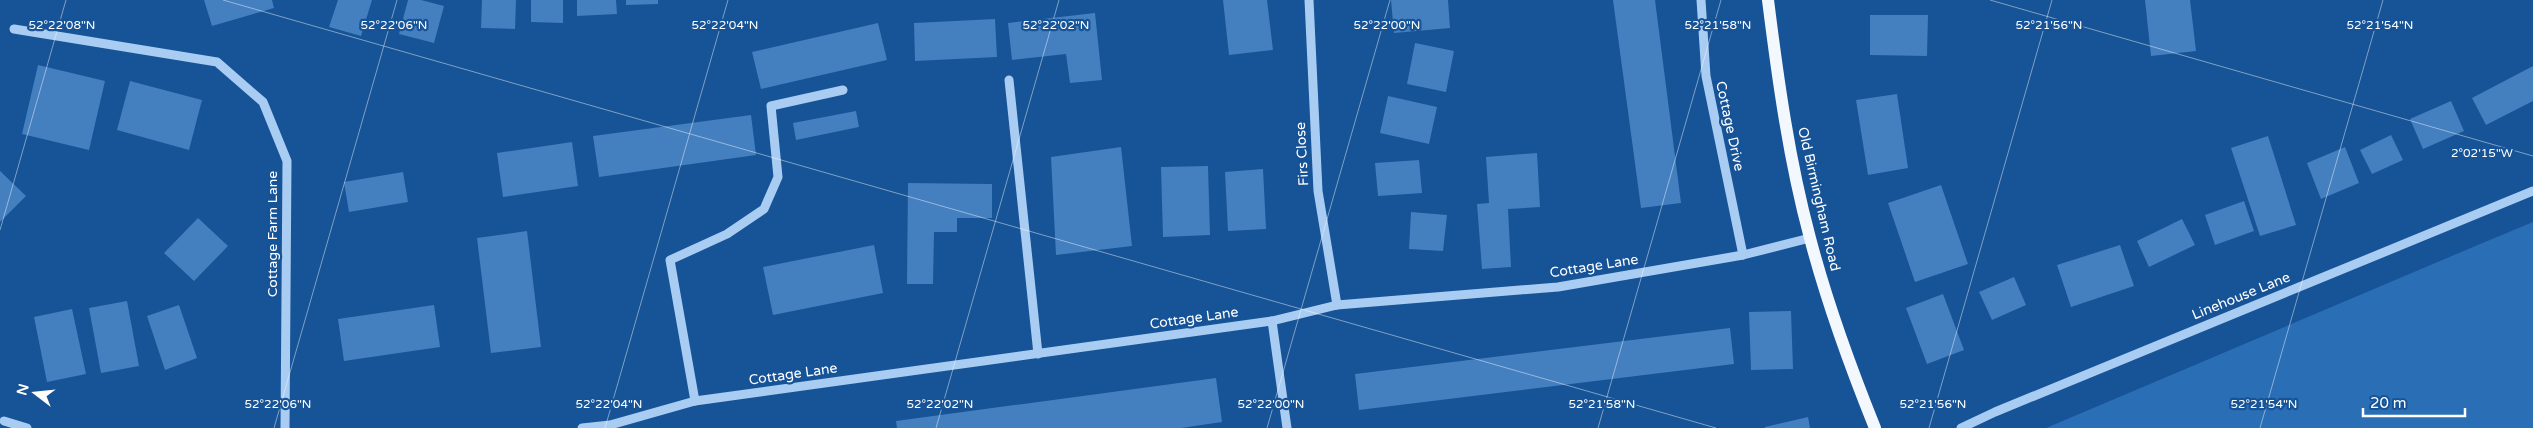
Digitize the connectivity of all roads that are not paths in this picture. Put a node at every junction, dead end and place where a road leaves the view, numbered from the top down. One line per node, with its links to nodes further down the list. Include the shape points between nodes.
1 (1309, 0): 10 (street, Firs Close, via 1318,191)
2 (1702, 0): 9 (street, Cottage Drive, via 1706,76)
3 (1768, 0): 8 (main road, Old Birmingham Road, via 1780,96)
4 (14, 29): 17 (street, Cottage Farm Lane, via 217,62 263,102 286,162)
5 (1009, 80): 12 (street)
6 (843, 90): 13 (street, via 771,106 778,177 764,210 727,234 670,260)
7 (2533, 192): 21 (street, Linehouse Lane)
8 (1810, 238): 9 (street, Cottage Lane); 20 (main road, Old Birmingham Road, via 1846,355)
9 (1743, 255): 10 (street, Cottage Lane, via 1558,287)
10 (1337, 305): 11 (street, Cottage Lane)
11 (1272, 321): 12 (street, Cottage Lane); 19 (street)
12 (1038, 354): 13 (street, Cottage Lane)
13 (695, 402): 15 (street, Cottage Lane)
14 (4, 421): 16 (street)
15 (610, 426): 18 (street, Cottage Lane)
16 (27, 428)
17 (285, 428)
18 (582, 428)
19 (1287, 428)
20 (1875, 428)
21 (1961, 428)

